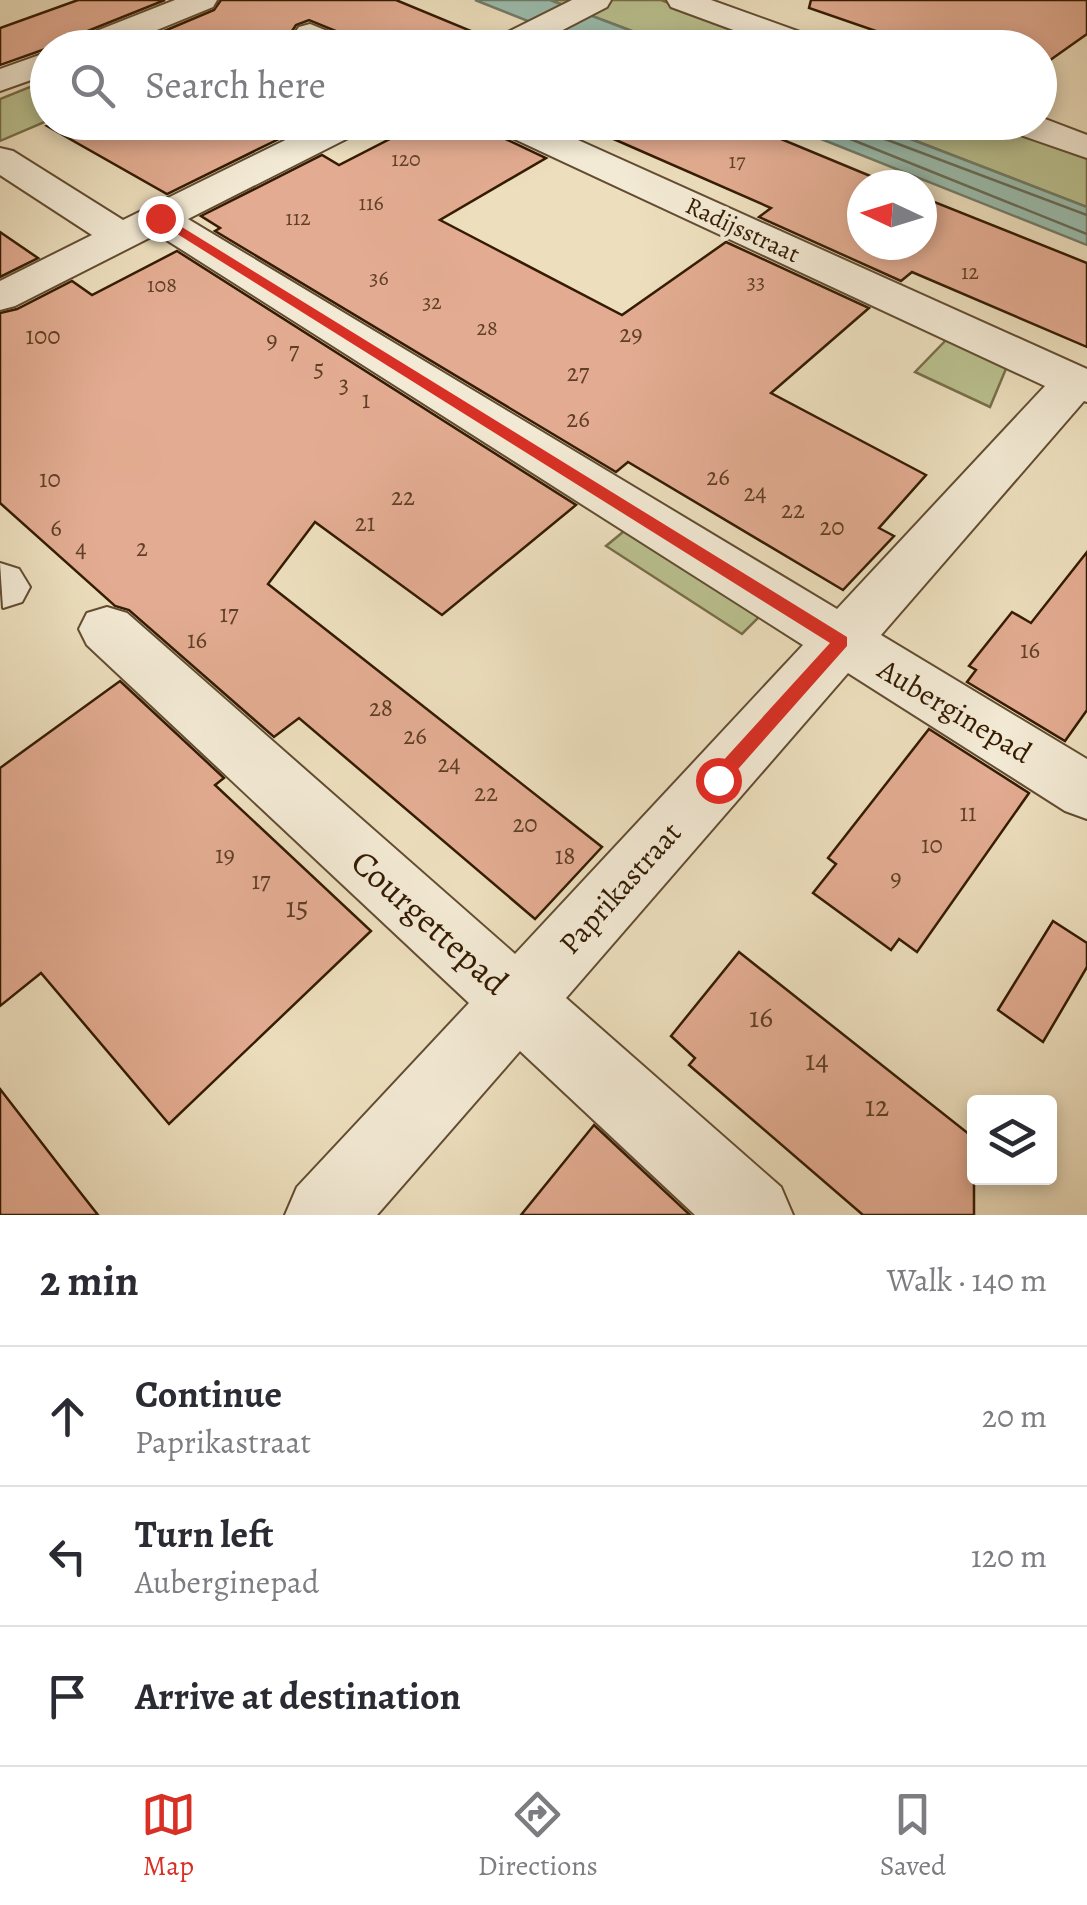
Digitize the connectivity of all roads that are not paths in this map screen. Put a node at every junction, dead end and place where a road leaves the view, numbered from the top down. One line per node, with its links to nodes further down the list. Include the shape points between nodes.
1 (202, 0): 4 (street)
2 (596, 0): 5 (street)
3 (682, 0): 6 (street)
4 (128, 30)
5 (537, 30)
6 (763, 30)
7 (30, 69): 8 (street)
8 (0, 80)
9 (1057, 136): 12 (street)
10 (315, 140): 14 (street)
11 (547, 140): 16 (street, Radijsstraat)
12 (1087, 147)
13 (0, 159): 14 (street, Auberginepad)
14 (141, 227): 15 (street); 18 (street, Auberginepad)
15 (0, 297)
16 (1081, 385): 18 (street, Paprikastraat)
17 (107, 629): 20 (street, Courgettepad)
18 (841, 642): 19 (street, Auberginepad); 20 (street, Paprikastraat)
19 (1087, 792)
20 (518, 1002): 21 (street, Paprikastraat); 22 (street, Courgettepad)
21 (325, 1215)
22 (753, 1215)

